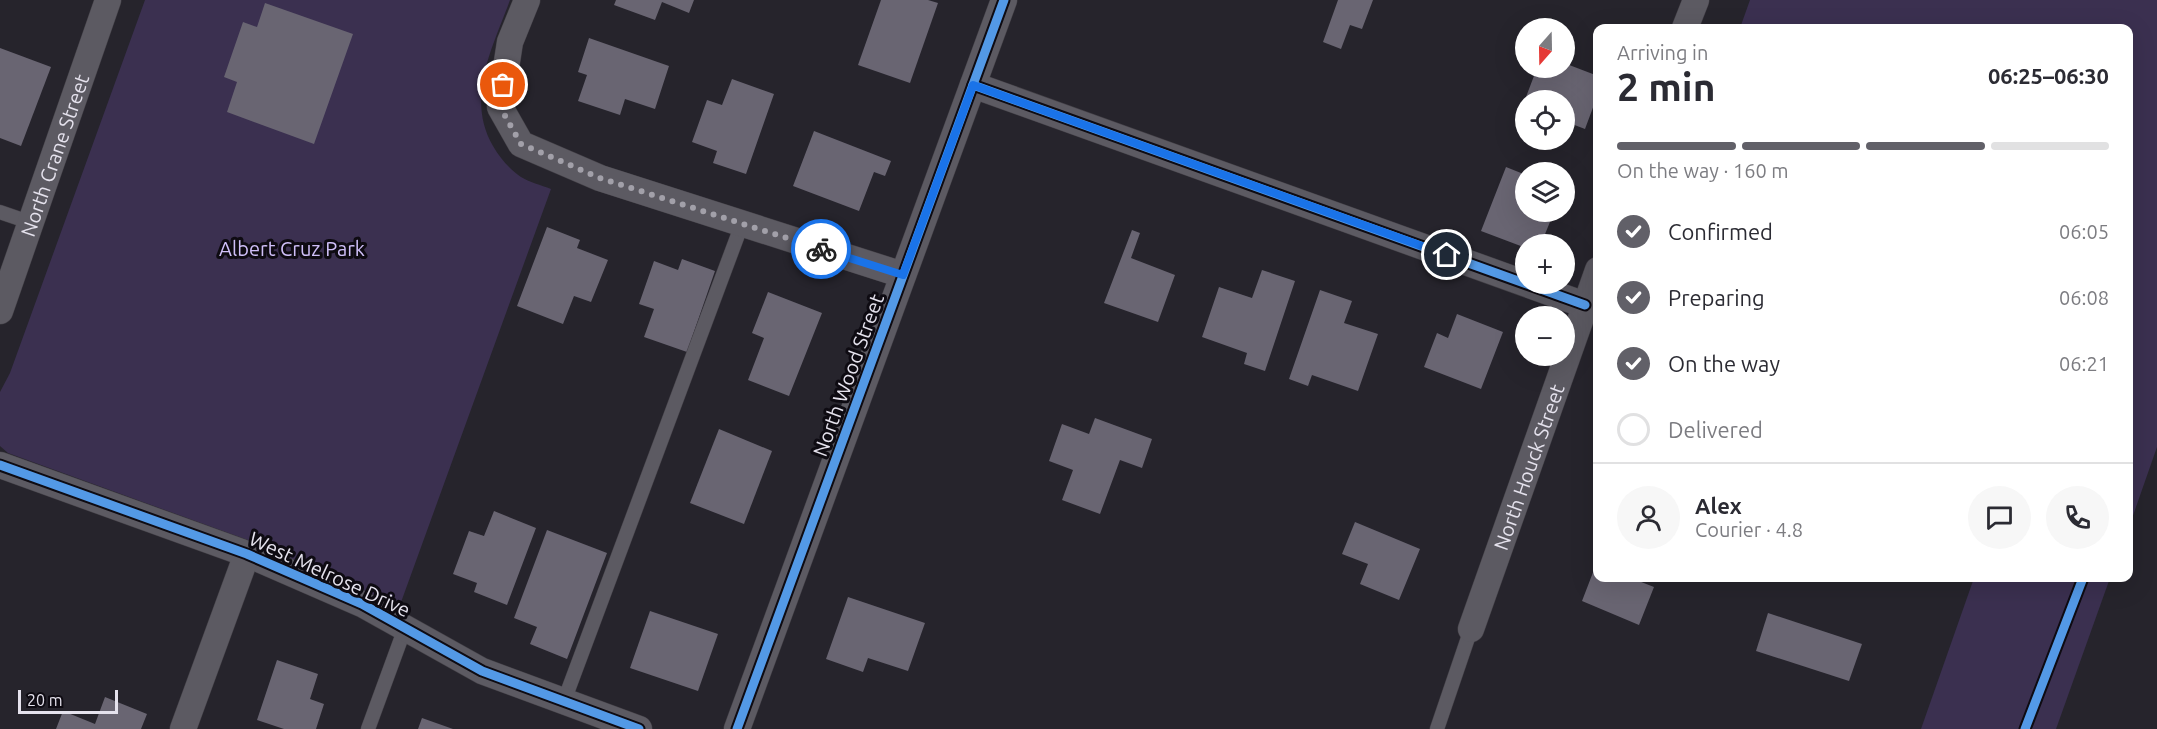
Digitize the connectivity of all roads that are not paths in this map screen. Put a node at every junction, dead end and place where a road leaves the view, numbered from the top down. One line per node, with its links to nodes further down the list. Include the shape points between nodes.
1 (527, 0): 9 (street, via 510,42 500,107 521,144 600,178)
2 (1004, 0): 6 (street, North Wood Street)
3 (1696, 0): 5 (street)
4 (102, 2): 8 (street, North Crane Street)
5 (1687, 24)
6 (973, 85): 10 (street, North Wood Street); 12 (street)
7 (0, 212): 8 (lane)
8 (32, 224): 13 (street, North Crane Street)
9 (742, 224): 10 (street); 18 (lane)
10 (903, 275): 22 (street, North Wood Street)
11 (1593, 283): 12 (street, North Houck Street)
12 (1585, 305): 17 (street, North Houck Street)
13 (0, 311)
14 (0, 465): 15 (street, West Melrose Drive)
15 (247, 554): 16 (street, West Melrose Drive, via 362,604); 19 (street)
16 (405, 628): 18 (street, West Melrose Drive, via 482,671); 20 (lane)
17 (1471, 629): 23 (lane)
18 (564, 701): 21 (street, West Melrose Drive)
19 (183, 729)
20 (369, 729)
21 (639, 729)
22 (737, 729)
23 (1437, 729)

